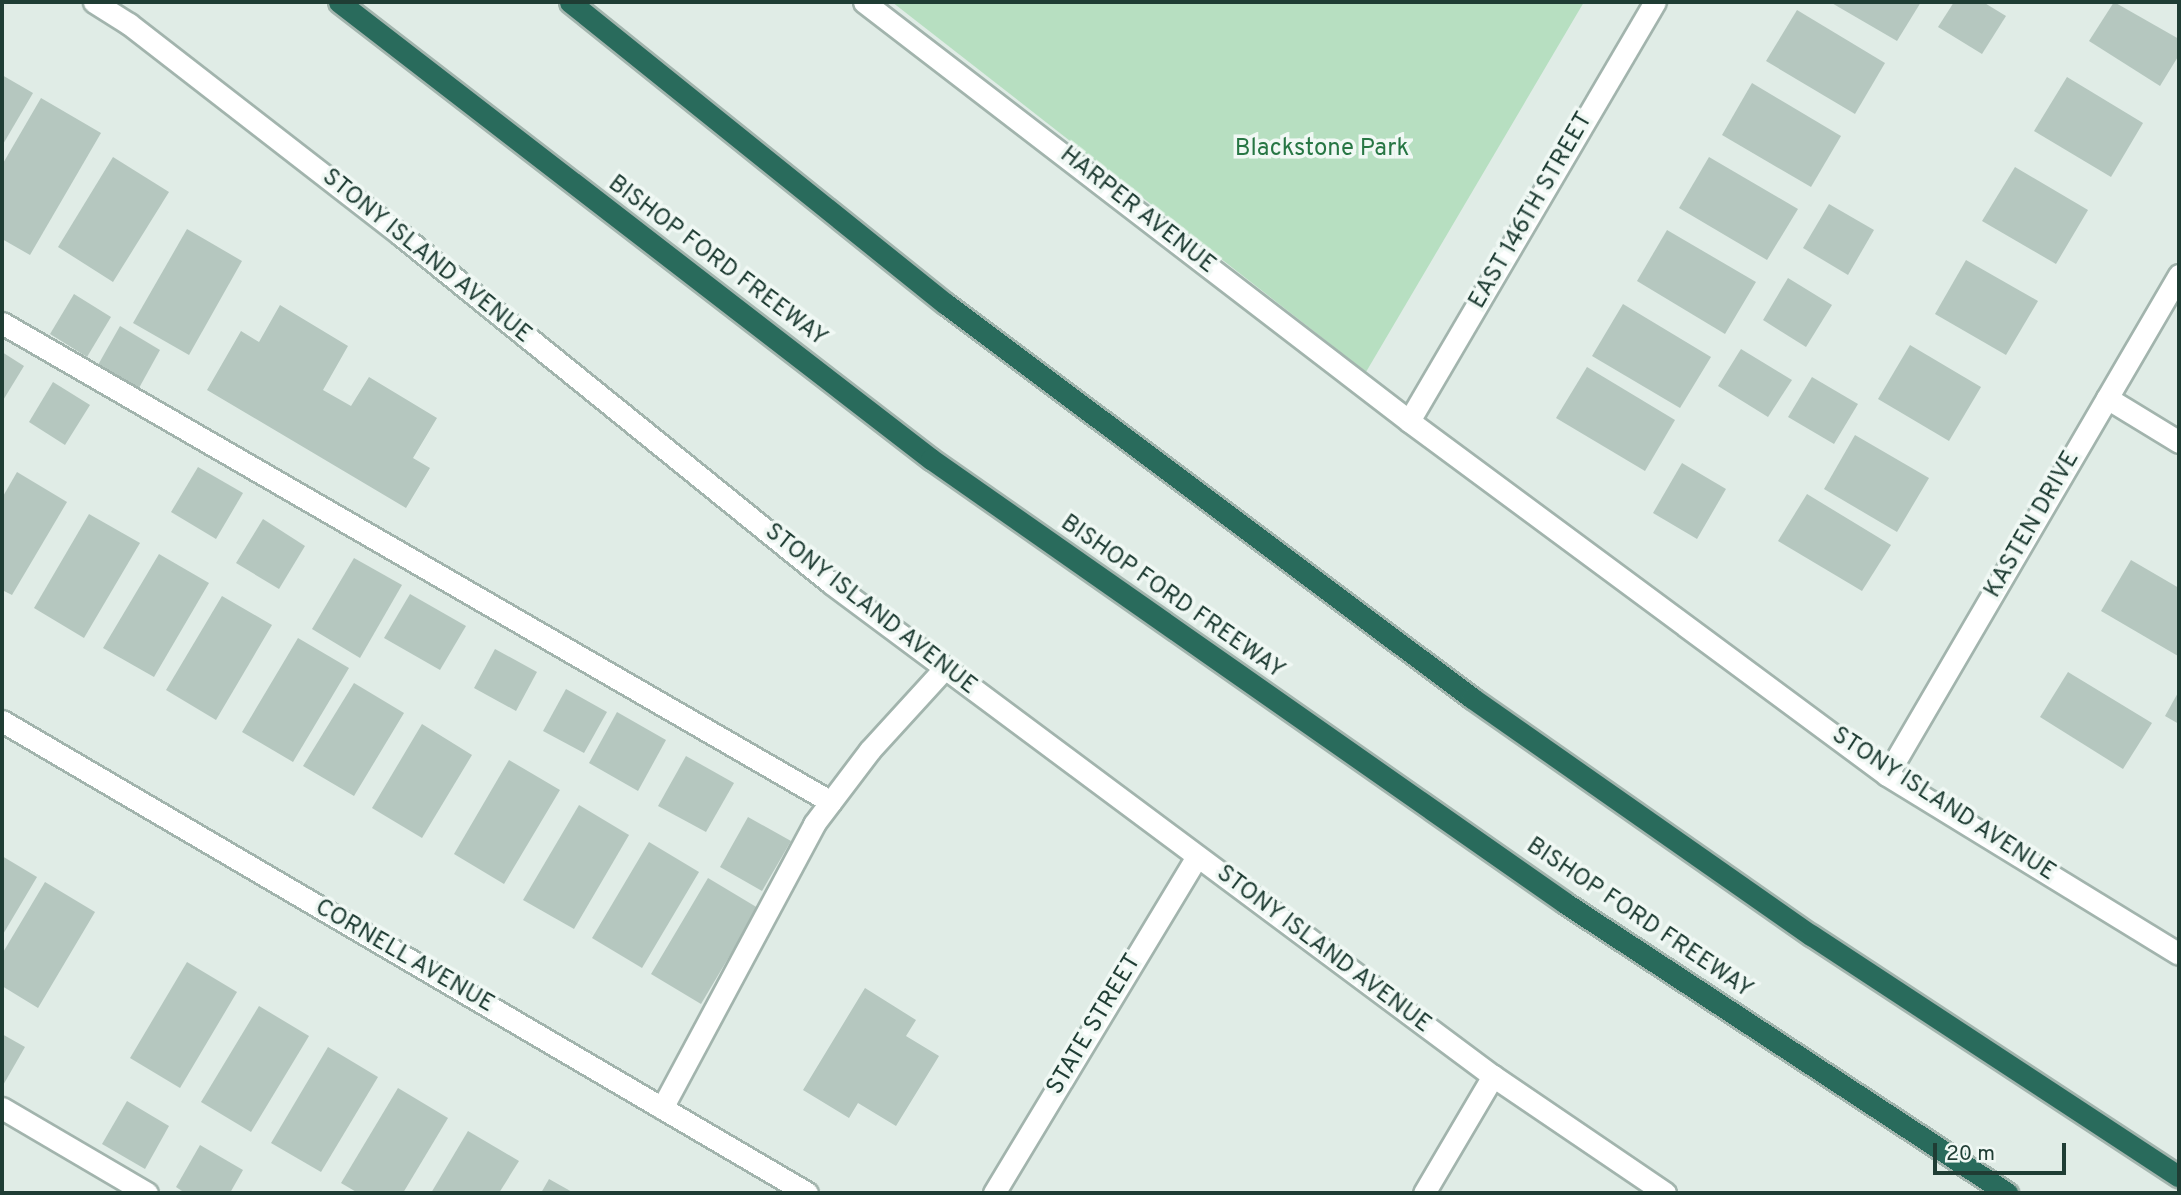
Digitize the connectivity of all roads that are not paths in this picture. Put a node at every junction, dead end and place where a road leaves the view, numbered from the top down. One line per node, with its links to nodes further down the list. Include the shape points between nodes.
1 (94, 2): 11 (street, STONY ISLAND AVENUE, via 130,24 390,227 831,583)
2 (339, 2): 26 (highway, BISHOP FORD FREEWAY, via 931,459 1565,903)
3 (570, 2): 20 (highway, via 946,304 1472,698 1811,935)
4 (864, 2): 9 (street, HARPER AVENUE)
5 (1655, 2): 9 (street, EAST 146TH STREET)
6 (2179, 275): 8 (street, KASTEN DRIVE)
7 (2, 323): 14 (street)
8 (2106, 398): 10 (street); 13 (street, KASTEN DRIVE)
9 (1409, 421): 13 (street, STONY ISLAND AVENUE)
10 (2179, 442)
11 (945, 668): 14 (street, via 870,750); 15 (street, STONY ISLAND AVENUE)
12 (2, 721): 19 (street, CORNELL AVENUE)
13 (1887, 775): 16 (street, STONY ISLAND AVENUE)
14 (831, 802): 19 (street, via 814,824)
15 (1196, 857): 17 (street, STONY ISLAND AVENUE); 23 (street, STATE STREET)
16 (2179, 954)
17 (1493, 1076): 24 (street); 25 (street, STONY ISLAND AVENUE)
18 (2, 1108): 21 (street)
19 (662, 1108): 22 (street, CORNELL AVENUE)
20 (2179, 1177)
21 (147, 1193)
22 (807, 1193)
23 (994, 1193)
24 (1424, 1193)
25 (1665, 1193)
26 (2007, 1193)

